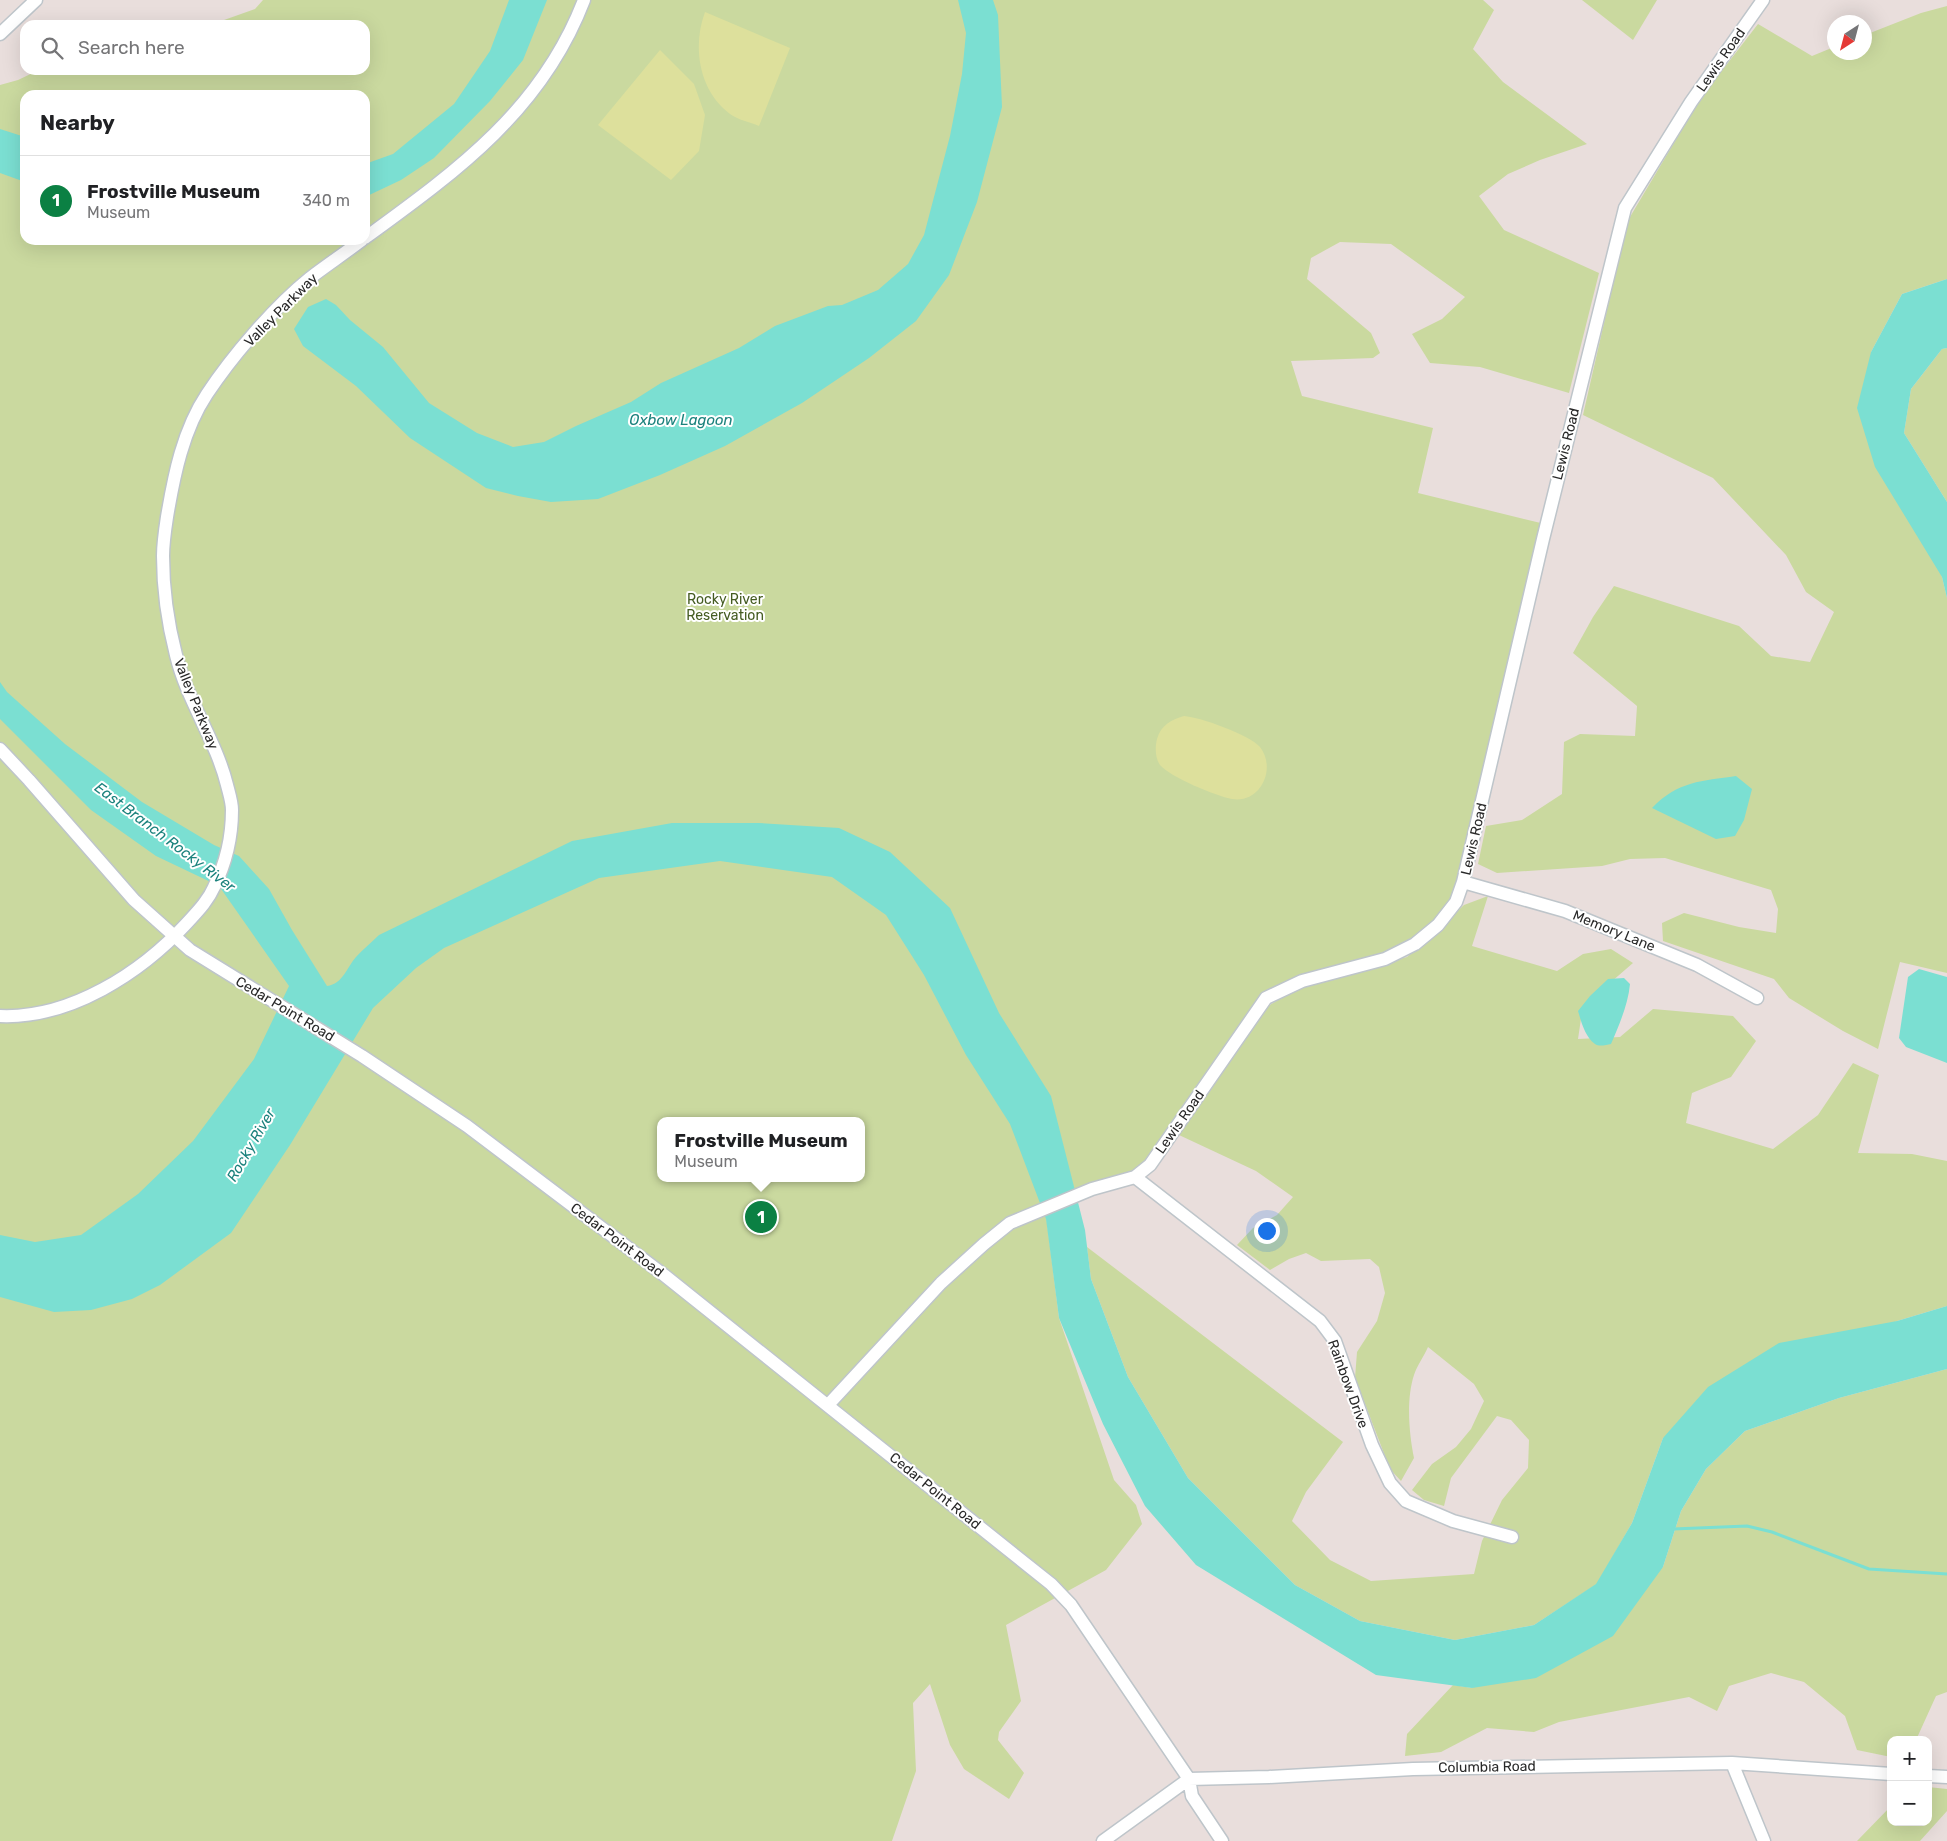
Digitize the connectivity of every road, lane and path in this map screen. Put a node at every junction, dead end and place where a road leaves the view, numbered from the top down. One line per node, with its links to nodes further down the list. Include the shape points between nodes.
1 (36, 0): 4 (street)
2 (584, 0): 5 (street, Valley Parkway, via 555,60 532,94 507,122 458,169)
3 (1763, 0): 8 (street, Lewis Road, via 1691,102 1625,208)
4 (0, 34)
5 (370, 235)
6 (356, 245): 9 (street, Valley Parkway, via 308,279 252,336 206,394 182,449 172,491 163,556 168,614 176,657 224,773 232,807 229,846 214,888)
7 (0, 749): 9 (street, Cedar Point Road, via 134,900)
8 (1463, 882): 10 (street, Memory Lane, via 1565,911 1697,965); 12 (street, Lewis Road, via 1456,902 1438,925 1415,944 1384,959 1302,981 1266,998 1150,1165)
9 (174, 936): 11 (street, Valley Parkway, via 128,973 72,1002 15,1017); 13 (street, Cedar Point Road, via 204,959 468,1126)
10 (1757, 998)
11 (0, 1016)
12 (1135, 1177): 13 (street, Lewis Road, via 1092,1188 1010,1223 948,1276); 14 (street, Rainbow Drive, via 1320,1321 1335,1341 1372,1445 1390,1483 1406,1501 1453,1521)
13 (828, 1405): 19 (street, Cedar Point Road, via 1052,1584 1072,1605)
14 (1512, 1537)
15 (1732, 1763): 16 (street, Columbia Road); 19 (street, Columbia Road, via 1413,1769); 22 (street)
16 (1887, 1774)
17 (1932, 1776): 18 (street)
18 (1947, 1777)
19 (1189, 1779): 20 (street); 21 (street, Cedar Point Road, via 1192,1796)
20 (1103, 1841)
21 (1222, 1841)
22 (1764, 1841)

